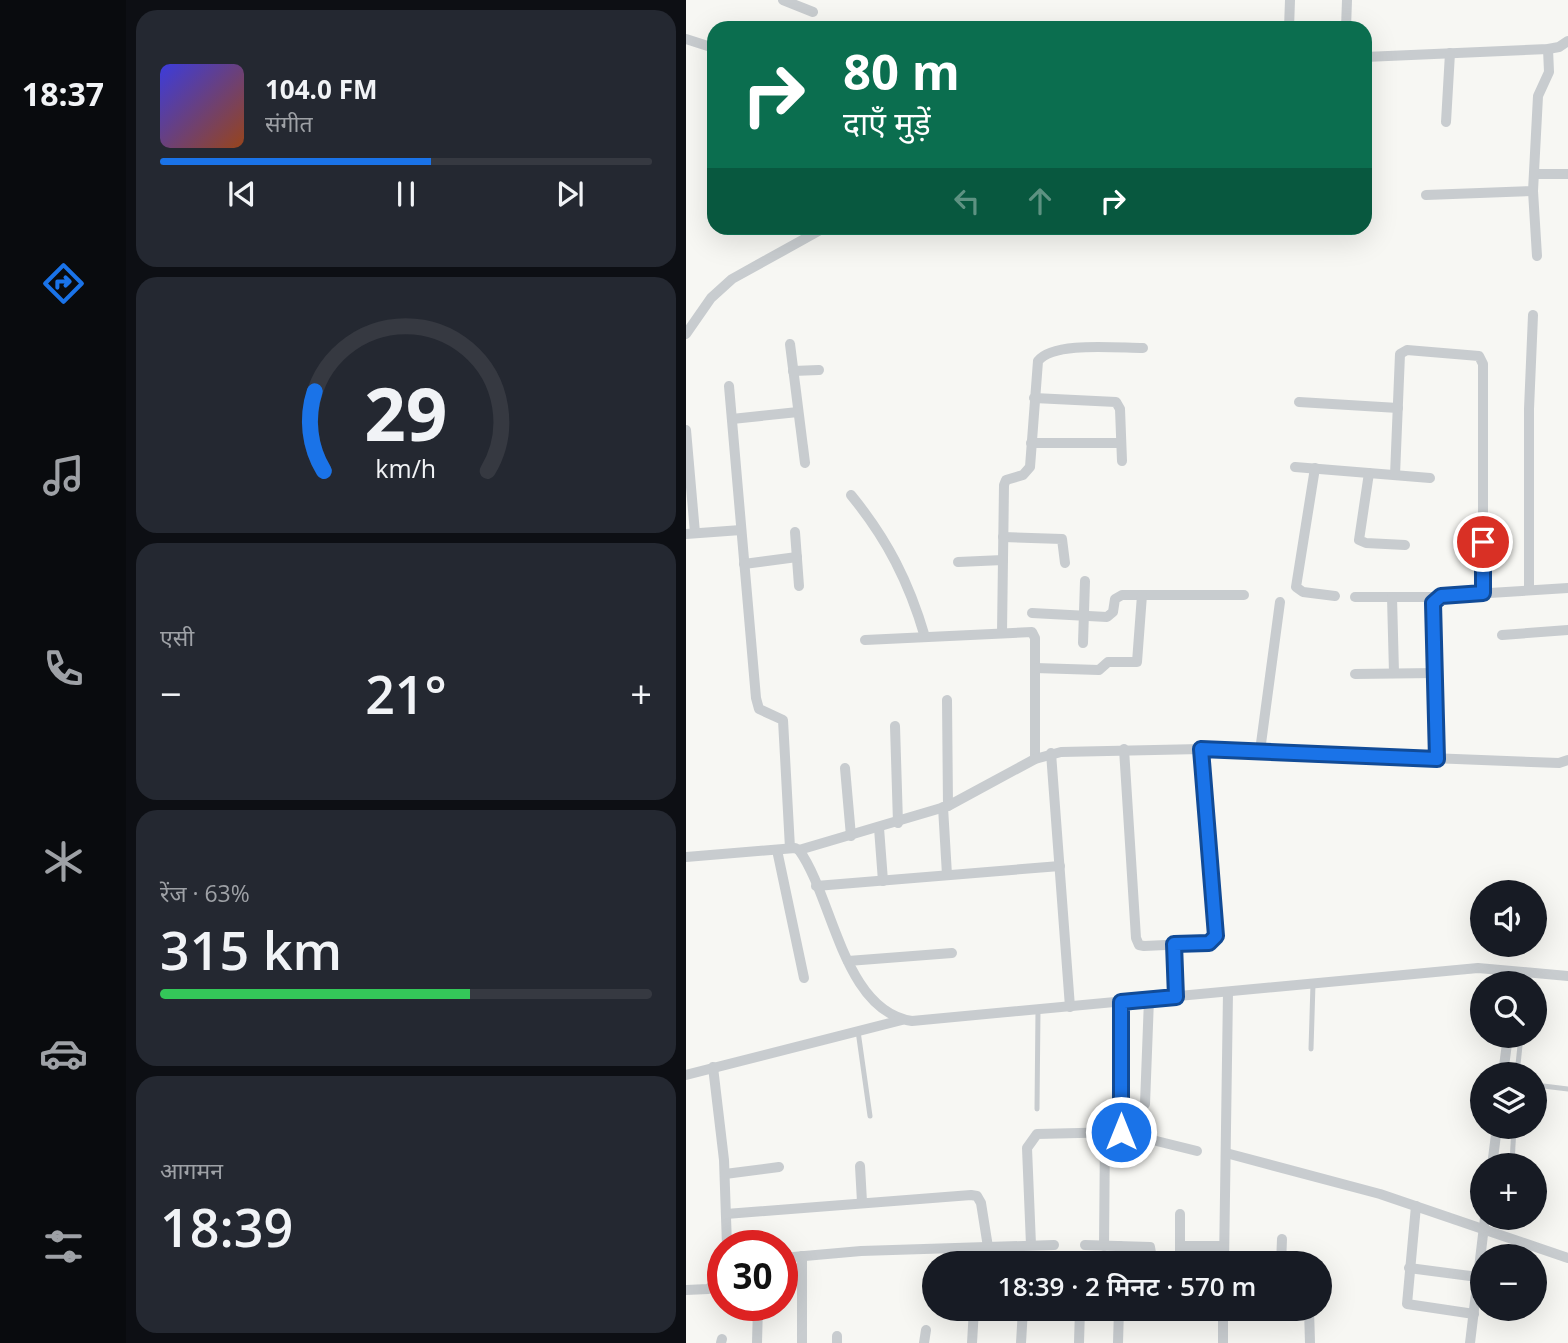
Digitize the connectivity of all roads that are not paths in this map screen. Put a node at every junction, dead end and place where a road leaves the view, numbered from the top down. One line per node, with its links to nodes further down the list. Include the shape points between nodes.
1 (783, 0): 4 (street)
2 (1290, 0): 5 (street)
3 (1347, 0): 6 (street)
4 (813, 12)
5 (1289, 21)
6 (1346, 21)
7 (686, 39): 9 (street)
8 (1568, 41): 10 (street)
9 (707, 46)
10 (1548, 49): 11 (street); 14 (street, via 1549,72 1538,96)
11 (1450, 53): 12 (street); 13 (street)
12 (1372, 57)
13 (1446, 122)
14 (1535, 174): 15 (street); 16 (street)
15 (1568, 174)
16 (1533, 191): 17 (street); 19 (street)
17 (1426, 195)
18 (811, 235): 21 (street, via 732,279)
19 (1537, 256)
20 (1533, 315): 57 (street)
21 (690, 322): 22 (street)
22 (686, 334)
23 (790, 344): 26 (street)
24 (1143, 348): 28 (street, via 1050,350 1038,361)
25 (819, 370): 26 (street)
26 (793, 371): 31 (street)
27 (729, 386): 32 (street)
28 (1034, 398): 34 (street); 35 (street, via 1116,402)
29 (1299, 402): 30 (street)
30 (1398, 408): 41 (street); 58 (street, via 1403,351 1472,354 1482,359)
31 (798, 412): 32 (street); 37 (street)
32 (732, 419): 44 (street)
33 (686, 430): 46 (street)
34 (1031, 443): 35 (street); 47 (street, via 1027,472 1011,477 1004,485)
35 (1121, 443): 36 (street)
36 (1122, 461)
37 (805, 463)
38 (1294, 467): 39 (street)
39 (1315, 468): 40 (street); 61 (street, via 1296,587)
40 (1369, 473): 41 (street); 48 (street, via 1359,540)
41 (1395, 475): 42 (street)
42 (1430, 478)
43 (851, 495): 71 (street, via 898,561)
44 (741, 530): 46 (street); 53 (street)
45 (795, 532): 49 (street)
46 (690, 533)
47 (1003, 537): 50 (street); 52 (street, via 1062,539)
48 (1405, 545)
49 (797, 557): 53 (street); 55 (street)
50 (1003, 560): 51 (street); 69 (street)
51 (958, 562)
52 (1065, 563)
53 (744, 564): 92 (street, via 757,704 763,712 783,720)
54 (1086, 581): 67 (street)
55 (799, 586)
56 (1568, 588): 57 (street)
57 (1529, 590): 58 (street)
58 (1483, 593): 64 (street)
59 (1142, 595): 60 (street); 67 (street, via 1118,596 1107,617); 74 (street, via 1137,662 1108,662 1098,670)
60 (1244, 595)
61 (1335, 596)
62 (1355, 597): 63 (street)
63 (1392, 597): 64 (street); 75 (street)
64 (1437, 597): 76 (street, via 1433,603)
65 (1280, 602): 82 (street)
66 (1032, 613): 67 (street)
67 (1084, 615): 73 (street)
68 (1568, 630): 70 (street)
69 (1002, 633): 71 (street); 74 (street, via 1029,631 1035,635)
70 (1502, 635)
71 (925, 637): 72 (street)
72 (865, 640)
73 (1083, 643)
74 (1035, 668): 84 (street)
75 (1394, 673): 76 (street); 77 (street)
76 (1435, 673): 85 (street)
77 (1355, 674)
78 (947, 700): 88 (street)
79 (895, 726): 89 (street)
80 (1124, 749): 81 (street); 83 (street); 99 (street, via 1136,942 1144,946)
81 (1201, 749): 82 (street); 99 (street, via 1216,936 1209,943)
82 (1260, 751): 85 (street)
83 (1051, 753): 84 (street); 95 (street)
84 (1035, 759): 88 (street)
85 (1437, 759): 86 (street)
86 (1568, 760)
87 (845, 768): 91 (street)
88 (945, 806): 89 (street); 96 (street)
89 (898, 822): 90 (street)
90 (879, 828): 91 (street); 97 (street)
91 (851, 835): 92 (street)
92 (795, 849): 93 (street); 98 (street)
93 (777, 850): 94 (street); 105 (street)
94 (686, 858)
95 (1060, 866): 96 (street); 111 (street)
96 (947, 875): 97 (street)
97 (883, 881): 98 (street)
98 (816, 886): 101 (street)
99 (1174, 944): 108 (street)
100 (952, 954): 101 (street)
101 (848, 961): 113 (street, via 878,1004)
102 (1516, 971): 106 (street, via 1478,968)
103 (1568, 976): 104 (street)
104 (1547, 977)
105 (804, 978)
106 (1313, 984): 107 (street); 115 (lane)
107 (1228, 992): 108 (street); 126 (street)
108 (1176, 997): 109 (street)
109 (1149, 999): 110 (street); 120 (street)
110 (1121, 1002): 111 (street); 124 (street)
111 (1070, 1007): 112 (street)
112 (1038, 1010): 113 (street); 121 (lane)
113 (902, 1020): 114 (street)
114 (858, 1031): 116 (street); 122 (lane)
115 (1311, 1049)
116 (713, 1067): 117 (street); 129 (street)
117 (686, 1073)
118 (1547, 1086): 119 (lane)
119 (1568, 1089)
120 (1145, 1104)
121 (1037, 1109)
122 (870, 1116)
123 (1105, 1131): 124 (street); 138 (street, via 1046,1132 1029,1142); 141 (street)
124 (1121, 1132): 125 (street)
125 (1197, 1150)
126 (1226, 1153): 131 (street); 144 (street)
127 (860, 1166): 130 (street)
128 (779, 1167): 129 (street)
129 (725, 1174): 133 (street)
130 (862, 1202): 133 (street); 145 (street, via 977,1196)
131 (1416, 1206): 134 (street); 154 (street)
132 (1180, 1213): 143 (street)
133 (726, 1214): 135 (street)
134 (1470, 1219)
135 (726, 1230)
136 (1502, 1230): 153 (street)
137 (1282, 1239): 150 (street)
138 (1031, 1245): 139 (street); 145 (street)
139 (1054, 1245)
140 (1085, 1245): 141 (street)
141 (1104, 1246): 142 (street)
142 (1120, 1246): 146 (street); 147 (street)
143 (1180, 1246): 144 (street); 148 (street)
144 (1224, 1246): 149 (street)
145 (988, 1247): 152 (street)
146 (1120, 1251)
147 (1151, 1251)
148 (1180, 1251)
149 (1224, 1251)
150 (1282, 1251)
151 (798, 1256): 152 (street)
152 (802, 1256): 169 (street)
153 (1568, 1258)
154 (1409, 1268): 155 (street); 158 (street, via 1406,1300 1410,1306)
155 (1470, 1276)
156 (707, 1289): 157 (street)
157 (686, 1290)
158 (1470, 1314)
159 (758, 1321): 168 (street)
160 (973, 1321): 171 (street)
161 (1022, 1321): 172 (street)
162 (1080, 1321): 173 (street)
163 (1119, 1321): 174 (street)
164 (1223, 1321): 175 (street)
165 (1309, 1321): 176 (street)
166 (1473, 1321): 177 (street)
167 (926, 1330): 170 (street)
168 (757, 1343)
169 (802, 1343)
170 (924, 1343)
171 (972, 1343)
172 (1021, 1343)
173 (1079, 1343)
174 (1118, 1343)
175 (1223, 1343)
176 (1310, 1343)
177 (1470, 1343)

